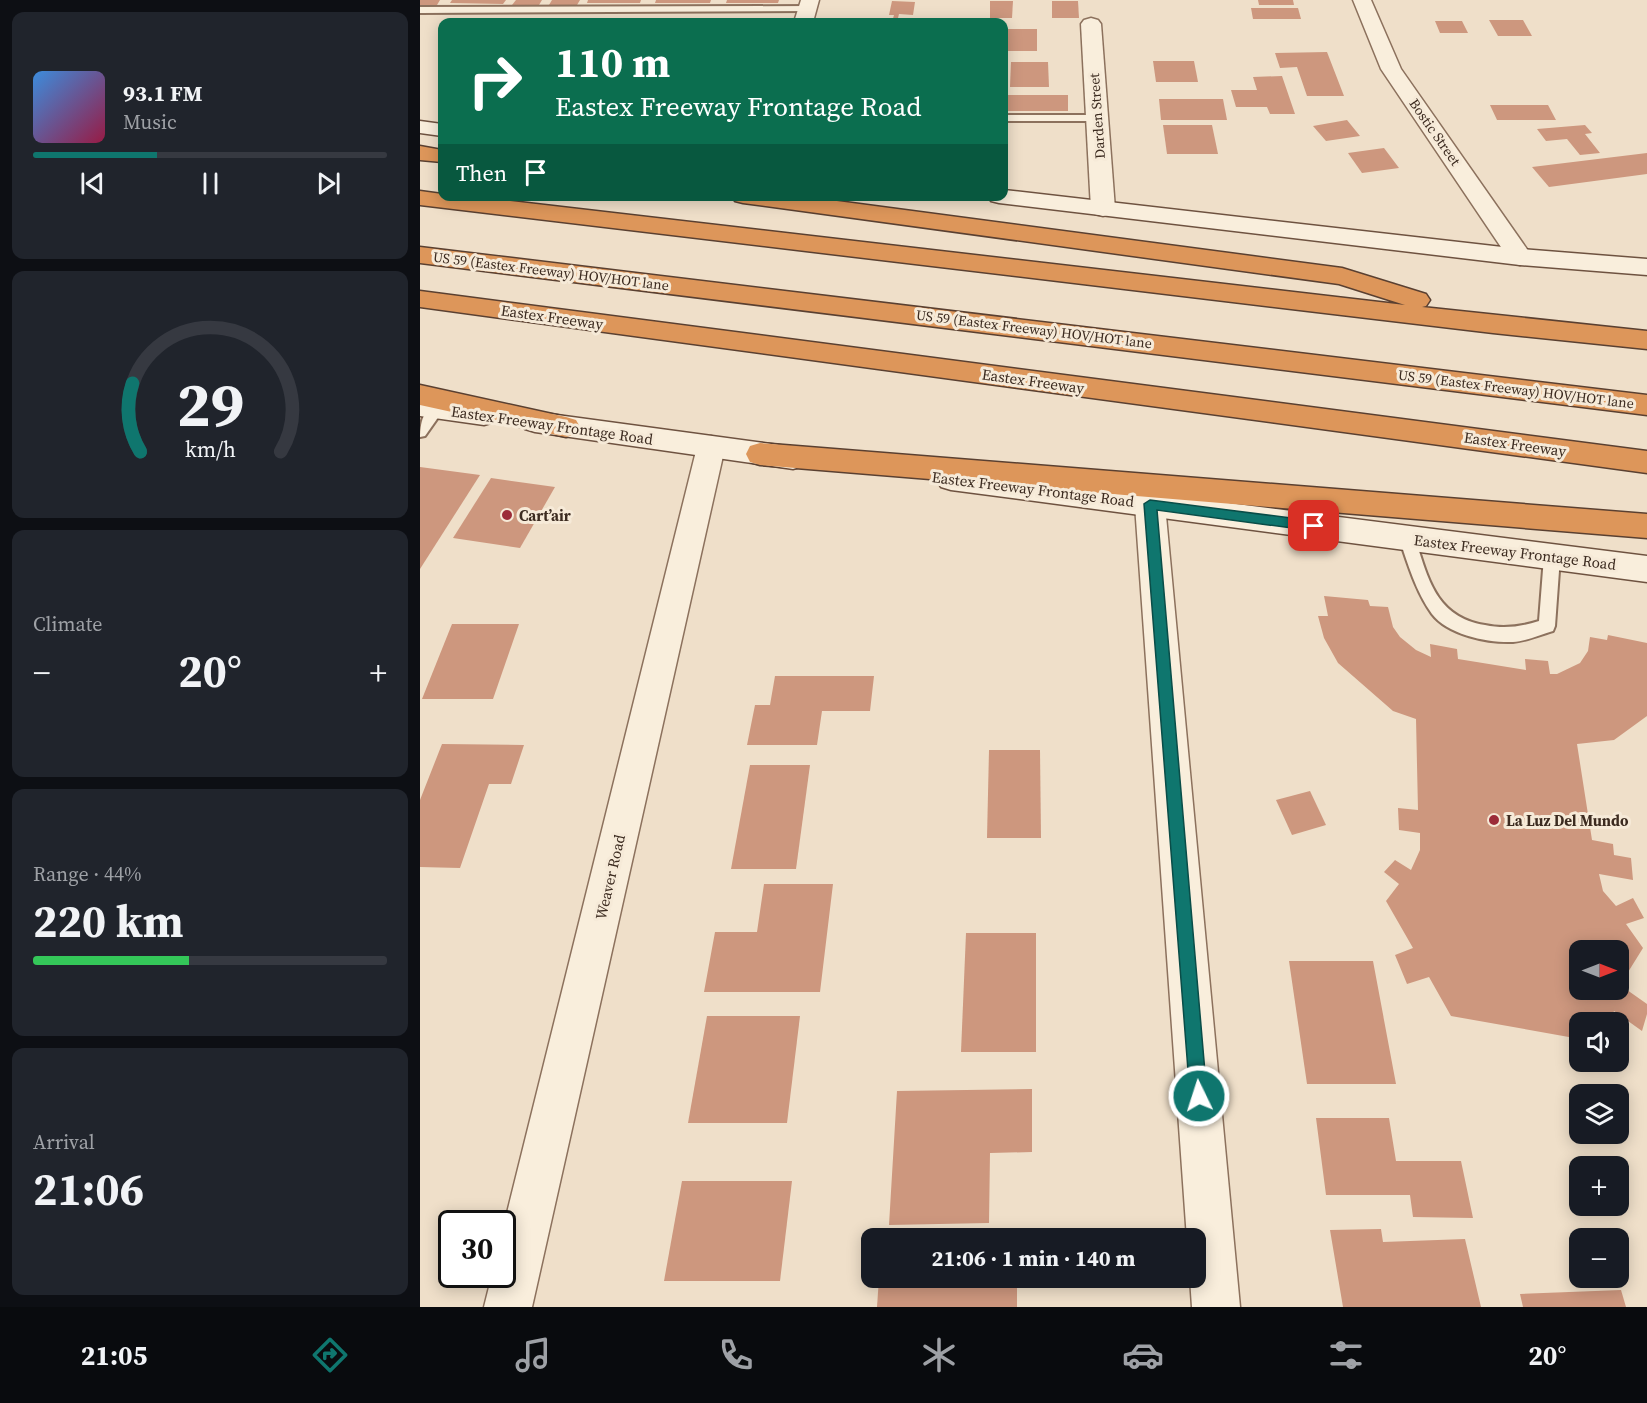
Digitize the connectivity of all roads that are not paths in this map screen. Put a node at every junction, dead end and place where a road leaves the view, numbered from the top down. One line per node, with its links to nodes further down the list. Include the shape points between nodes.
1 (1362, 0): 18 (street, Bostic Street, via 1391,69)
2 (420, 10): 3 (lane)
3 (807, 10)
4 (1091, 24): 6 (street, Darden Street)
5 (1008, 118): 6 (lane)
6 (1097, 118): 16 (street, Darden Street)
7 (420, 127): 8 (street)
8 (438, 129)
9 (420, 153): 10 (highway)
10 (438, 155)
11 (1008, 197): 16 (street)
12 (420, 198): 13 (highway)
13 (438, 200)
14 (446, 201): 21 (highway)
15 (781, 201): 21 (highway, via 1342,276)
16 (1103, 209): 18 (street)
17 (420, 255): 24 (highway, US 59 (Eastex Freeway) HOV/HOT lane)
18 (1520, 257): 19 (street)
19 (1647, 267)
20 (420, 299): 28 (highway, Eastex Freeway)
21 (1493, 324): 22 (highway)
22 (1647, 340)
23 (426, 404): 25 (lane); 26 (street, Eastex Freeway Frontage Road)
24 (1647, 405)
25 (420, 432)
26 (711, 447): 27 (street, Eastex Freeway Frontage Road); 34 (street, Weaver Road)
27 (760, 454): 29 (street, Eastex Freeway Frontage Road); 30 (highway)
28 (1647, 462)
29 (1150, 504): 31 (street, Eastex Freeway Frontage Road); 35 (street)
30 (1647, 526)
31 (1407, 538): 32 (street, Eastex Freeway Frontage Road); 32 (lane, via 1438,612 1467,628 1511,635 1547,626)
32 (1552, 557): 33 (street, Eastex Freeway Frontage Road)
33 (1647, 569)
34 (508, 1307)
35 (1216, 1307)

